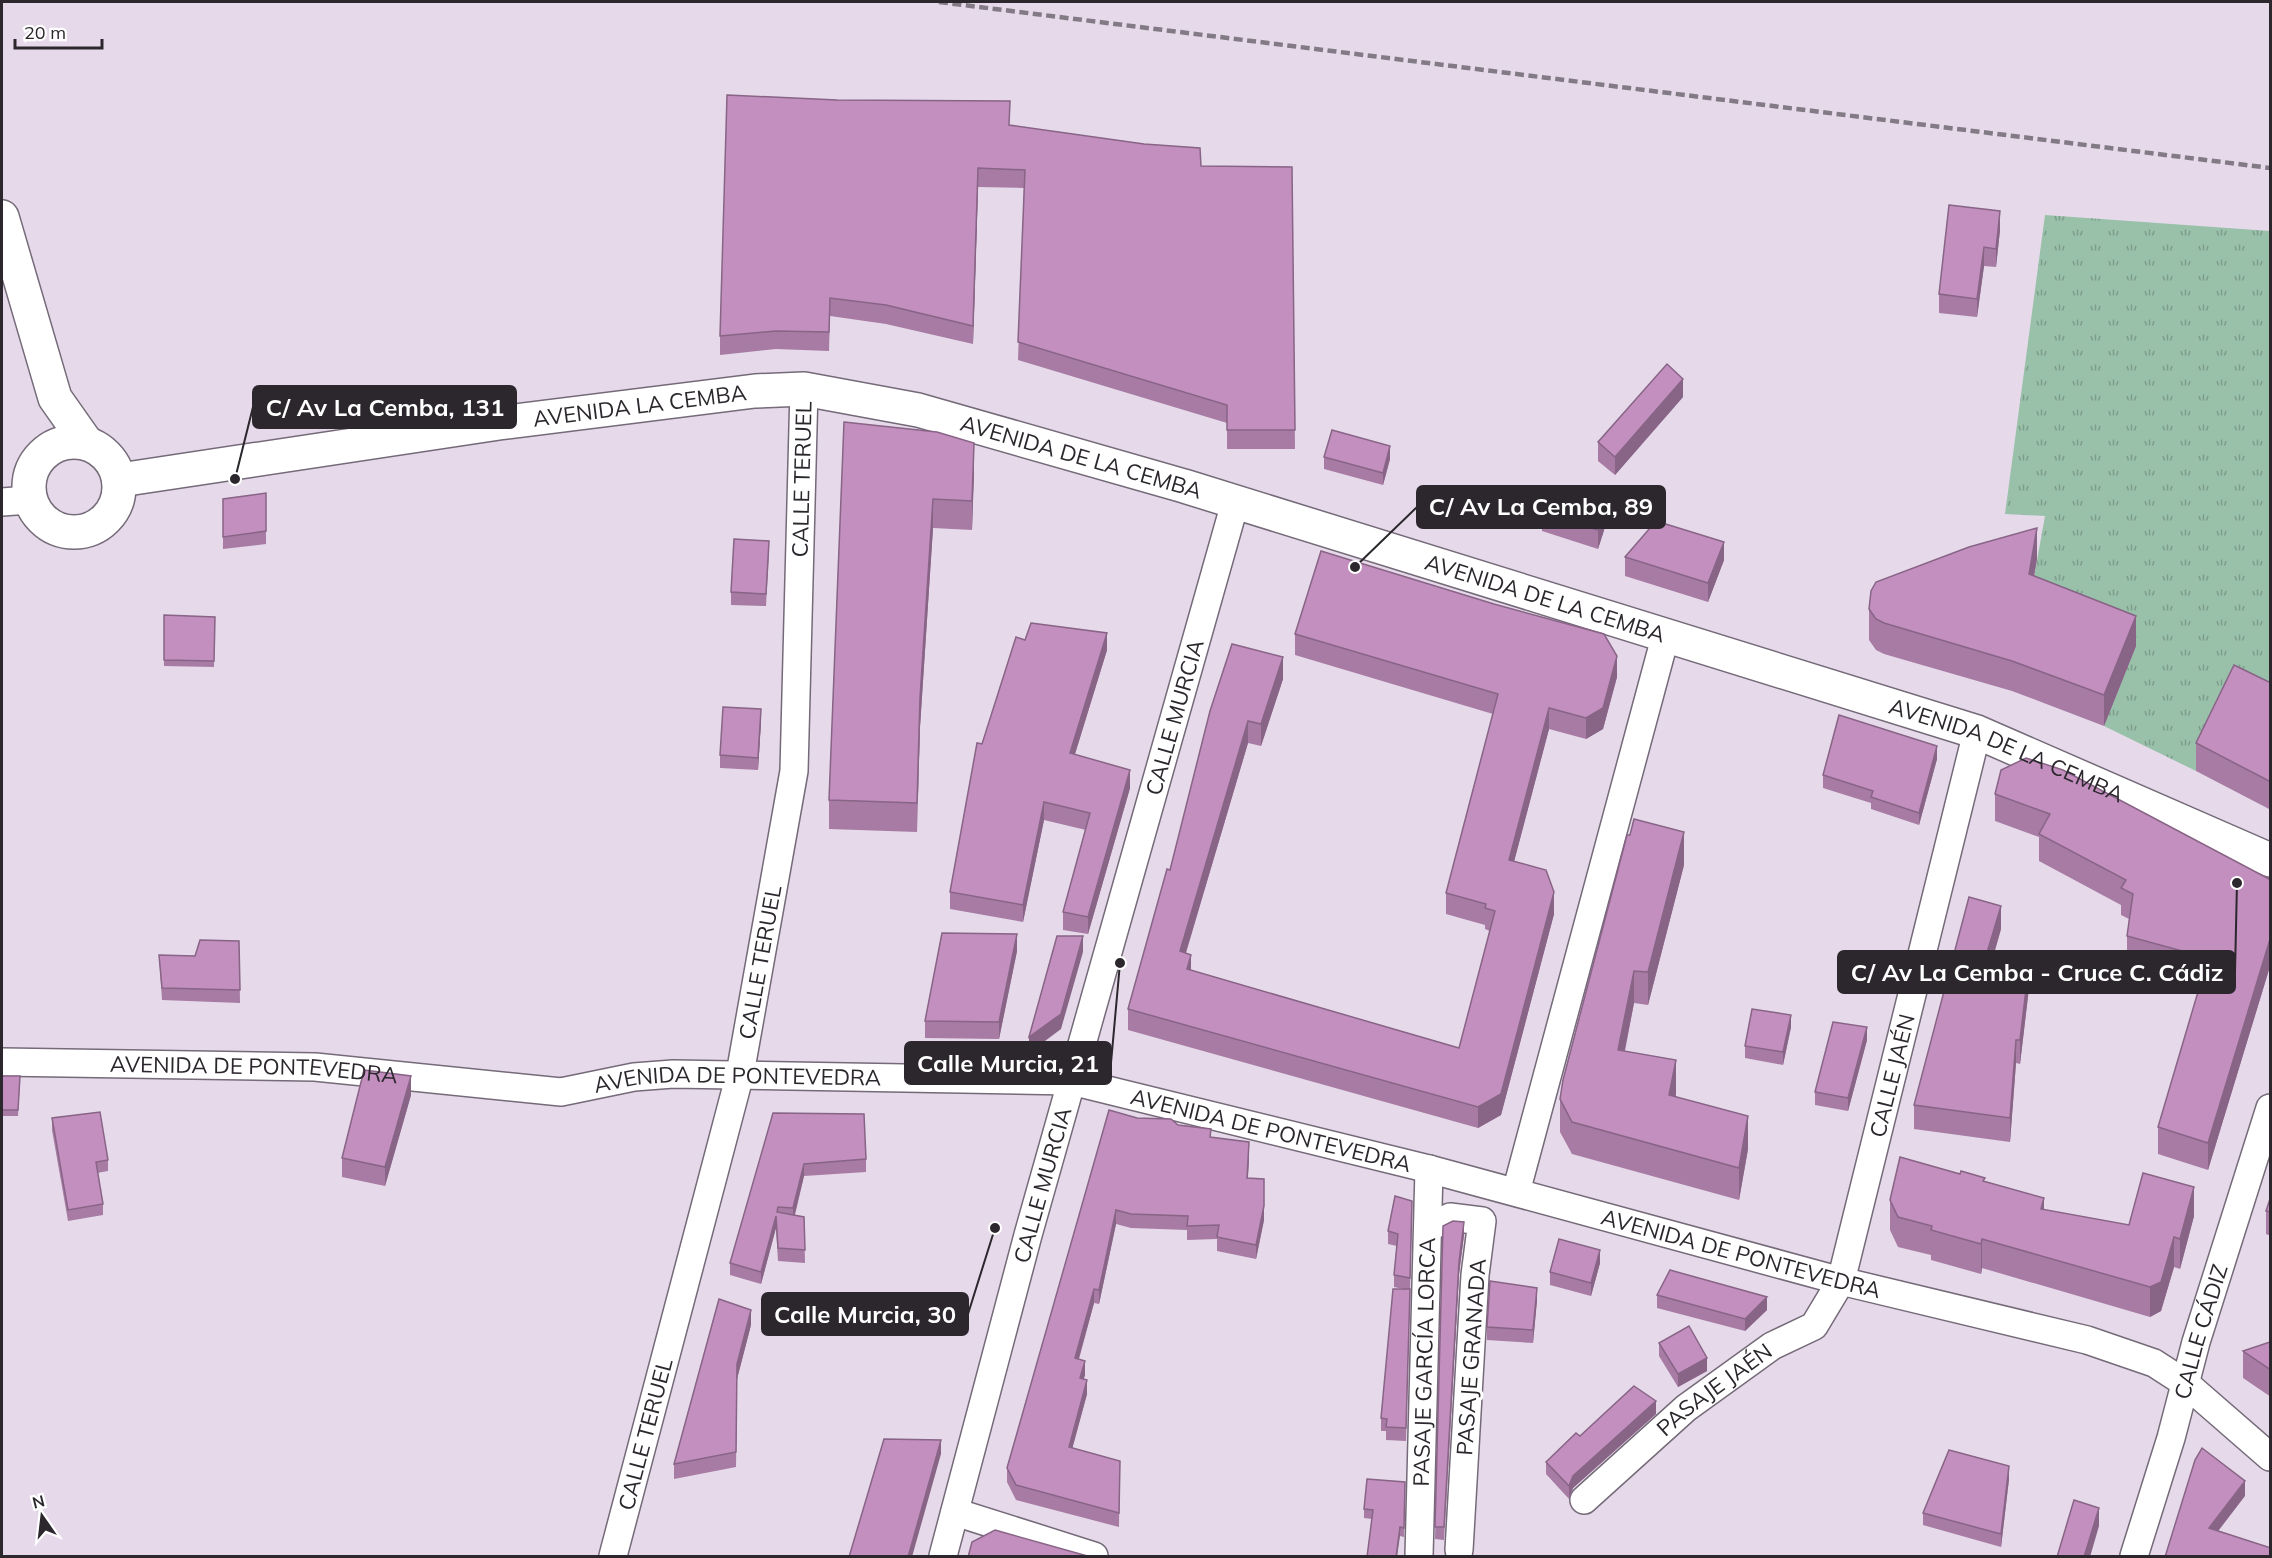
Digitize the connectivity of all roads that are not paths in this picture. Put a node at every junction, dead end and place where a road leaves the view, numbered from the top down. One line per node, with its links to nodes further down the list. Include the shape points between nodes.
1 (2, 218): 3 (street)
2 (804, 389): 6 (street, AVENIDA LA CEMBA, via 754,391 499,423); 8 (street, AVENIDA DE LA CEMBA, via 918,410); 13 (street, CALLE TERUEL, via 794,771)
3 (55, 398): 4 (street); 5 (street, via 51,430)
4 (86, 442): 5 (street, via 63,442); 6 (street, via 104,452)
5 (41, 455): 7 (street, via 32,467 28,490)
6 (120, 480): 7 (street, via 118,500 108,517 93,528 72,533 51,527)
7 (15, 501)
8 (1235, 503): 9 (street, AVENIDA DE LA CEMBA); 14 (street, CALLE MURCIA)
9 (1666, 634): 10 (street, AVENIDA DE LA CEMBA); 17 (street)
10 (1977, 732): 11 (street, AVENIDA DE LA CEMBA); 19 (street, CALLE JAÉN)
11 (2271, 860)
12 (2, 1062): 13 (street, AVENIDA DE PONTEVEDRA, via 315,1067 561,1092 634,1077)
13 (740, 1074): 14 (street, AVENIDA DE PONTEVEDRA); 25 (street, CALLE TERUEL)
14 (1071, 1081): 16 (street, AVENIDA DE PONTEVEDRA); 23 (street, CALLE MURCIA)
15 (2271, 1108): 20 (street, CALLE CÁDIZ)
16 (1429, 1168): 17 (street, AVENIDA DE PONTEVEDRA); 18 (street, PASAJE GARCÍA LORCA)
17 (1516, 1192): 19 (street, AVENIDA DE PONTEVEDRA)
18 (1428, 1228): 24 (street, PASAJE GRANADA, via 1450,1217 1482,1221 1475,1275); 28 (street, PASAJE GARCÍA LORCA)
19 (1841, 1281): 20 (street, AVENIDA DE PONTEVEDRA, via 2088,1340 2154,1363); 22 (street, PASAJE JAÉN, via 1814,1326 1772,1346 1686,1408)
20 (2185, 1383): 21 (street, AVENIDA DE PONTEVEDRA); 29 (street, CALLE CÁDIZ)
21 (2271, 1457)
22 (1584, 1500)
23 (955, 1512): 26 (street, CALLE MURCIA); 27 (street)
24 (1459, 1550)
25 (613, 1557)
26 (943, 1557)
27 (1094, 1557)
28 (1419, 1557)
29 (2134, 1557)

